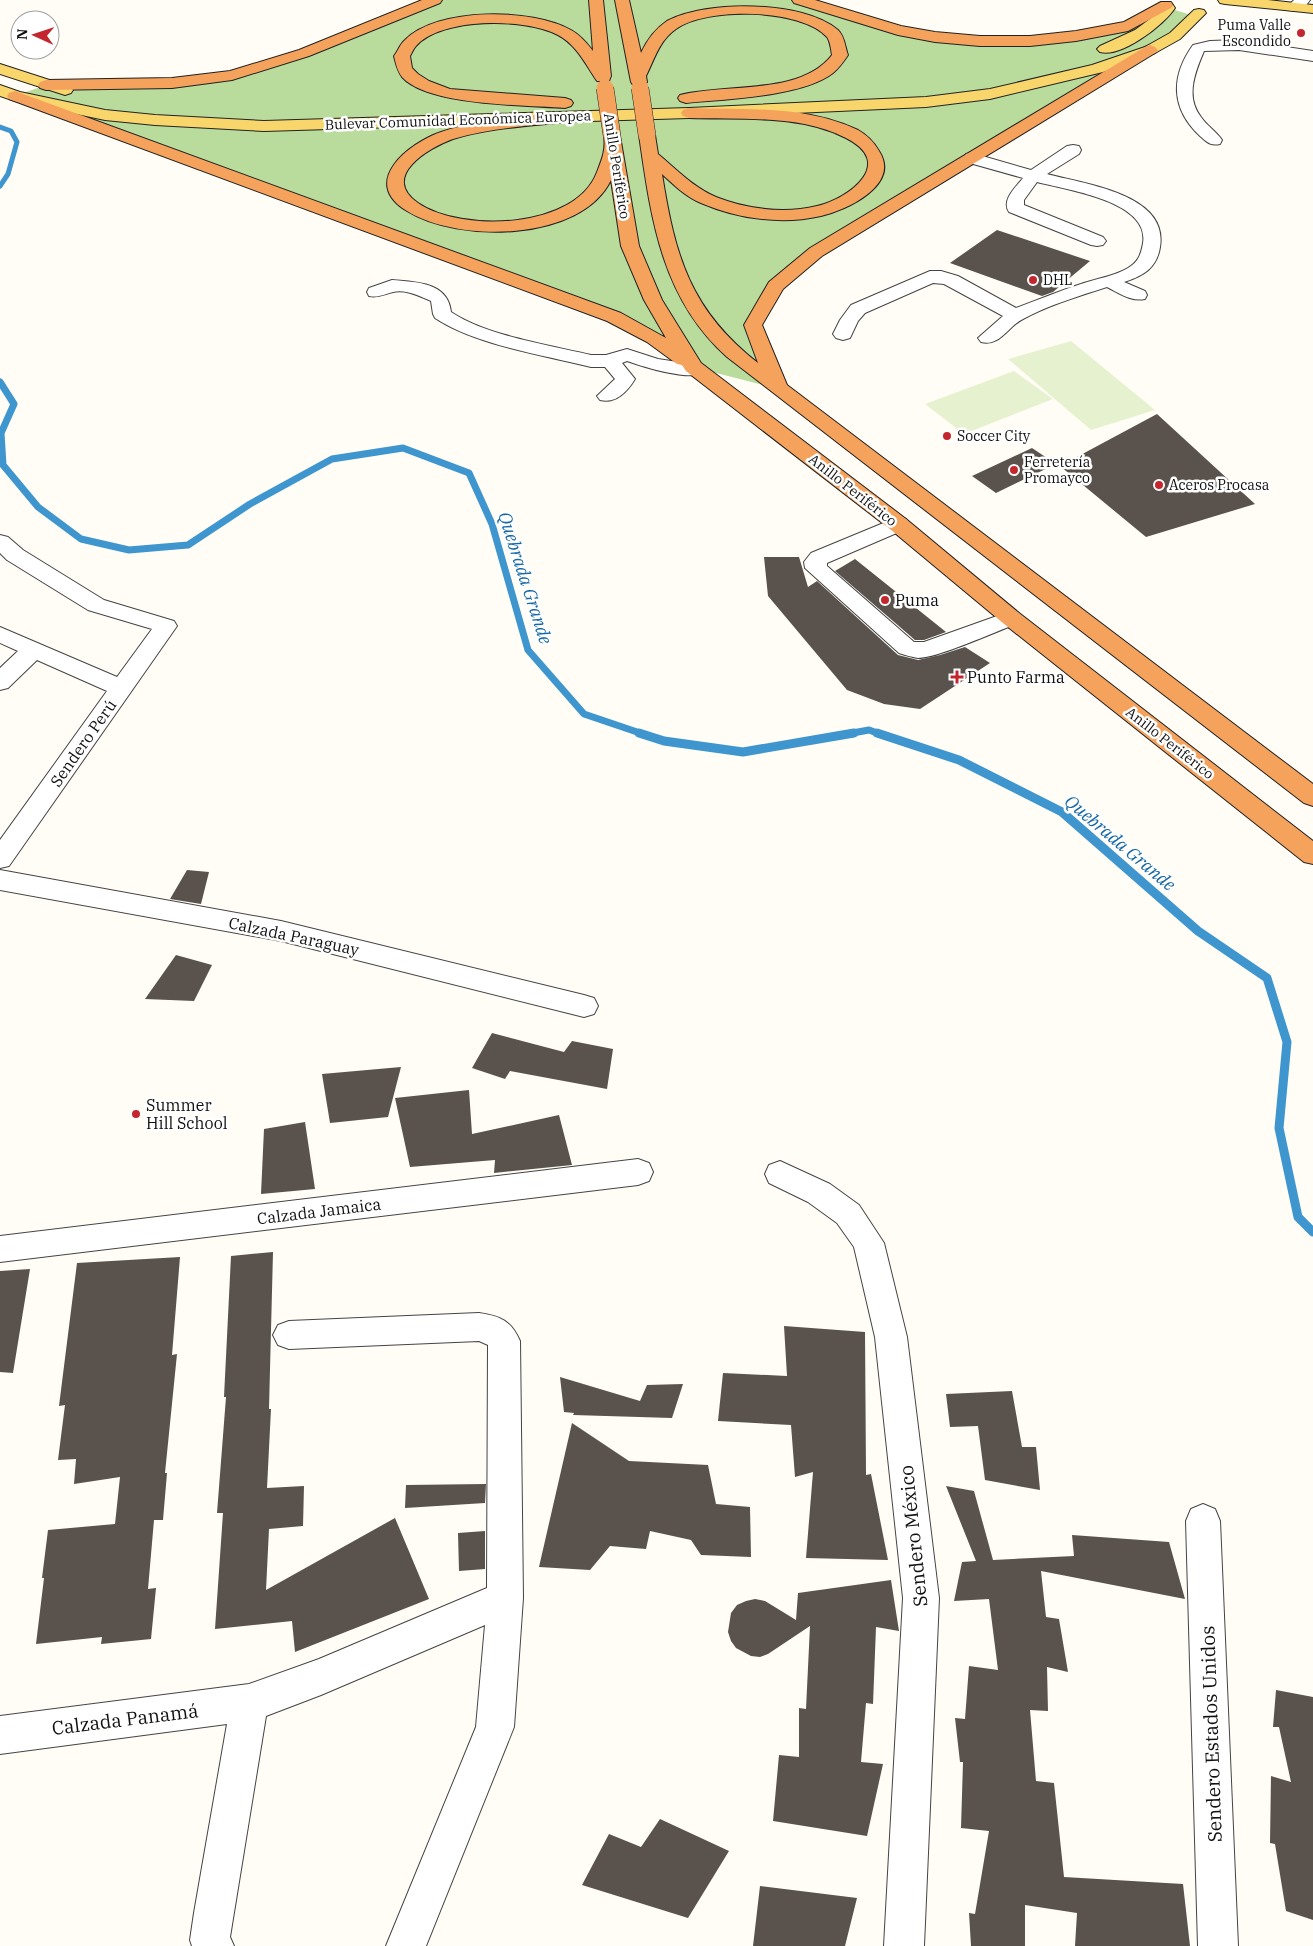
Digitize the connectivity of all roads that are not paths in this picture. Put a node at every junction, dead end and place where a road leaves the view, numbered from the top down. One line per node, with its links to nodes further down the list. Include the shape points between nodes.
1 (435, 0): 14 (highway, via 304,53 232,75 172,83)
2 (596, 0): 13 (highway, Anillo Periférico)
3 (622, 0): 12 (highway)
4 (799, 0): 5 (highway, via 898,30 980,41 1076,36 1128,26)
5 (1165, 3): 7 (main road, via 1182,13); 16 (main road, Bulevar Comunidad Económica Europea, via 1160,20 1136,35 1080,60 1027,76 922,92)
6 (1298, 4): 7 (main road); 8 (main road)
7 (1211, 6): 9 (main road, Bulevar Comunidad Económica Europea, via 1175,36)
8 (1313, 10)
9 (1150, 50): 16 (main road, Bulevar Comunidad Económica Europea, via 1097,69 990,94 926,102); 22 (highway)
10 (1313, 56): 18 (street, via 1225,44 1198,48 1185,74 1186,109 1197,126)
11 (0, 69): 14 (main road, Bulevar Comunidad Económica Europea)
12 (639, 82): 16 (highway, via 659,34 674,24 713,12 743,9 778,11 814,21 834,34 840,56 826,71 802,82); 21 (highway, bridge)
13 (604, 83): 17 (highway, via 579,43 544,24 522,20 494,19 446,25 410,43 402,56 404,68 431,89); 19 (highway, Anillo Periférico, bridge)
14 (46, 85): 17 (main road, Bulevar Comunidad Económica Europea, via 128,103 201,112)
15 (8, 93): 17 (main road, Bulevar Comunidad Económica Europea, via 105,115 264,126); 29 (highway)
16 (688, 106): 17 (main road, Bulevar Comunidad Económica Europea); 21 (highway, via 827,124 852,134 869,146 876,161 876,174 866,187 847,201 820,210 792,215 754,213 705,199)
17 (565, 110): 19 (highway, via 430,143 399,167 395,179 400,195 412,207 434,218 461,224 523,225 558,216 584,202 599,187)
18 (1214, 140)
19 (612, 143): 33 (highway, Anillo Periférico, via 630,246 642,277)
20 (1073, 150): 23 (street)
21 (651, 156): 34 (highway, via 663,236 686,292 720,340)
22 (972, 158): 23 (street); 34 (highway, via 816,252 776,286 753,325)
23 (1034, 176): 24 (street, via 1015,200 1015,208); 25 (street, via 1121,200 1147,219 1153,236 1150,254 1144,264 1133,272)
24 (1097, 240)
25 (1108, 281): 27 (street); 28 (street)
26 (376, 292): 32 (street, via 392,286 418,288 439,298 444,316 490,335 591,361)
27 (1138, 295)
28 (1015, 315): 30 (street, via 951,280 930,277 858,309 848,320); 31 (street)
29 (629, 324): 32 (street); 33 (highway, via 654,338)
30 (843, 334)
31 (988, 338)
32 (618, 358): 33 (street); 35 (street, via 626,380)
33 (695, 369): 36 (highway, Anillo Periférico)
34 (779, 389): 43 (highway)
35 (606, 396)
36 (898, 524): 38 (highway, Anillo Periférico); 38 (street, via 819,558 815,562 816,568 907,648 927,649)
37 (0, 542): 42 (street, Sendero Perú, via 15,556 96,604 166,626)
38 (1012, 618): 44 (highway, Anillo Periférico)
39 (0, 634): 40 (street)
40 (34, 649): 41 (street); 42 (street)
41 (0, 682)
42 (121, 688): 45 (street, Sendero Perú)
43 (1313, 797)
44 (1313, 856)
45 (0, 859)
46 (0, 880): 47 (street, Calzada Paraguay, via 281,931)
47 (584, 1006)
48 (638, 1172): 50 (street, Calzada Jamaica)
49 (780, 1174): 58 (street, Sendero México, via 819,1193 848,1214 868,1243 891,1337 921,1598)
50 (0, 1249)
51 (289, 1334): 53 (street, via 479,1327 493,1329 500,1334 504,1341)
52 (1204, 1521): 59 (street, Sendero Estados Unidos)
53 (505, 1598): 54 (street, Calzada Panamá, via 321,1677); 57 (street, via 494,1727)
54 (250, 1703): 55 (street, Calzada Panamá); 56 (street, via 210,1940)
55 (0, 1735)
56 (214, 1946)
57 (406, 1946)
58 (904, 1946)
59 (1218, 1946)

